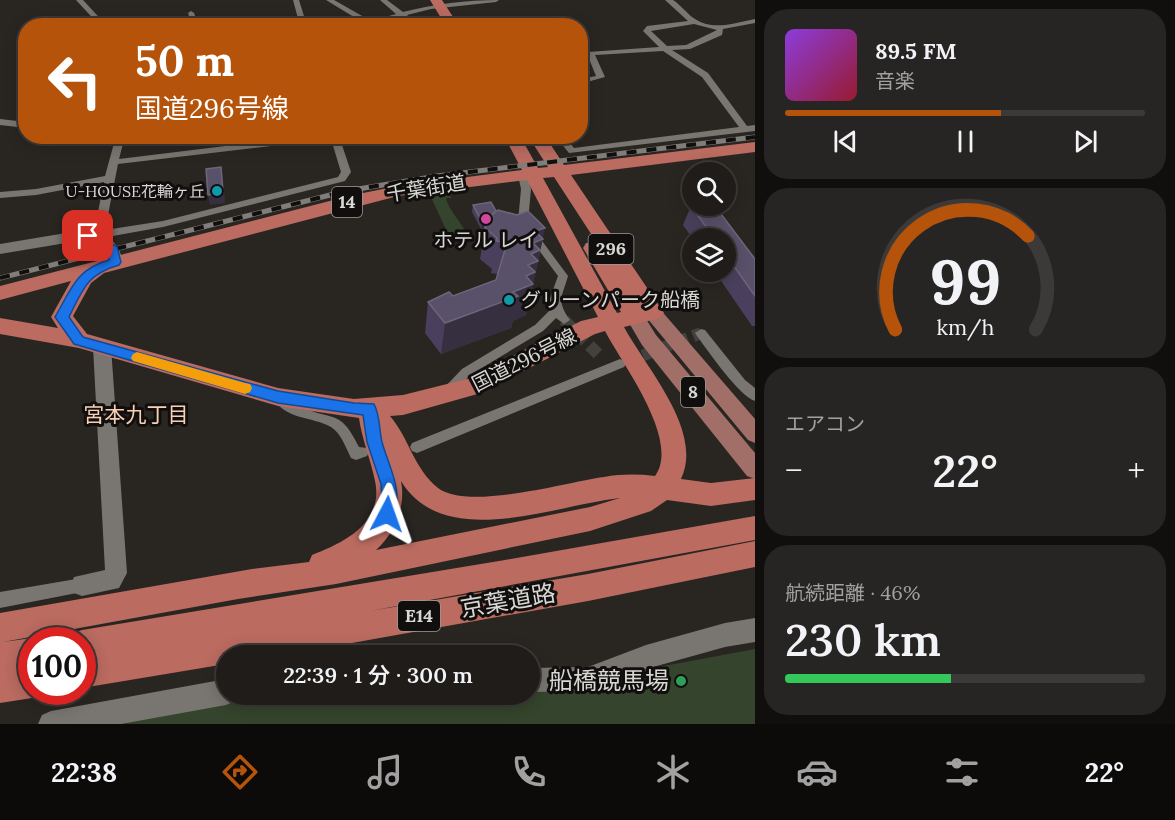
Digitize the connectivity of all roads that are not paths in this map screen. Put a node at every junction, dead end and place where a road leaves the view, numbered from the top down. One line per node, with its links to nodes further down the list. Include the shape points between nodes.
1 (79, 0): 10 (street)
2 (296, 0): 12 (street)
3 (329, 0): 13 (street)
4 (382, 0): 9 (street)
5 (496, 0): 7 (street)
6 (668, 0): 19 (street)
7 (444, 2): 9 (street); 16 (highway); 17 (highway)
8 (191, 13): 11 (street)
9 (401, 15): 14 (street); 15 (street)
10 (96, 18)
11 (193, 18)
12 (302, 18)
13 (361, 18)
14 (389, 18)
15 (405, 18)
16 (450, 18)
17 (457, 18)
18 (755, 21): 20 (street)
19 (696, 22): 20 (street); 21 (street, via 650,28 647,31)
20 (720, 30): 21 (street, via 687,47)
21 (667, 50): 22 (street, via 593,53 601,77); 25 (street, via 705,75)
22 (588, 80)
23 (0, 122): 24 (street)
24 (18, 124)
25 (750, 129): 32 (street)
26 (119, 144): 33 (street)
27 (272, 144): 33 (street)
28 (336, 144): 37 (street, via 346,172 342,179 163,224)
29 (566, 144): 32 (street)
30 (755, 147): 34 (highway, 千葉街道 / 14)
31 (528, 149): 34 (highway, 千葉街道 / 14); 39 (highway, 千葉街道 / 14, via 398,191); 41 (highway, 296, via 561,186); 47 (street, via 523,222 563,276 555,301 560,315 466,372); 60 (highway, via 584,275 660,405 673,439 669,475 657,493 620,512 336,571)
32 (572, 151): 34 (street)
33 (113, 162): 35 (street)
34 (584, 168)
35 (109, 178): 36 (street); 37 (street)
36 (0, 195)
37 (97, 235): 38 (street); 39 (street, via 113,250)
38 (0, 249)
39 (107, 265): 40 (highway, 千葉街道 / 14); 44 (highway, via 83,278 62,317)
40 (0, 293)
41 (644, 314): 47 (highway, 国道296号線, via 589,327 474,387); 51 (main road, 8); 54 (main road, 8, via 650,340)
42 (0, 326): 44 (highway, 国道296号線)
43 (701, 333): 48 (street)
44 (79, 340): 45 (highway, 国道296号線)
45 (102, 347): 49 (highway, 国道296号線); 59 (street, via 116,573 111,580)
46 (601, 357): 52 (street, via 615,366)
47 (443, 396): 50 (highway, 国道296号線)
48 (755, 396)
49 (278, 397): 50 (highway, 国道296号線); 53 (street, via 294,410 336,423 356,454)
50 (369, 408): 54 (highway, via 392,436 406,469 424,493 453,507 488,507 626,486 706,494); 60 (highway, via 389,484 387,514 379,529 367,541 328,561)
51 (755, 434)
52 (417, 447)
53 (362, 452)
54 (754, 475)
55 (755, 528): 64 (highway, 京葉道路 / E14)
56 (755, 554): 58 (highway, 京葉道路 / E14)
57 (755, 559): 58 (highway)
58 (684, 570): 67 (highway, 京葉道路 / E14)
59 (82, 585): 61 (street)
60 (240, 586): 62 (highway)
61 (0, 600)
62 (0, 628)
63 (755, 630): 68 (street, via 646,657 588,679)
64 (96, 643)
65 (18, 655): 66 (highway)
66 (0, 658)
67 (96, 671)
68 (540, 680)
69 (18, 684): 70 (highway)
70 (0, 687)
71 (216, 694): 72 (street)
72 (51, 724)

